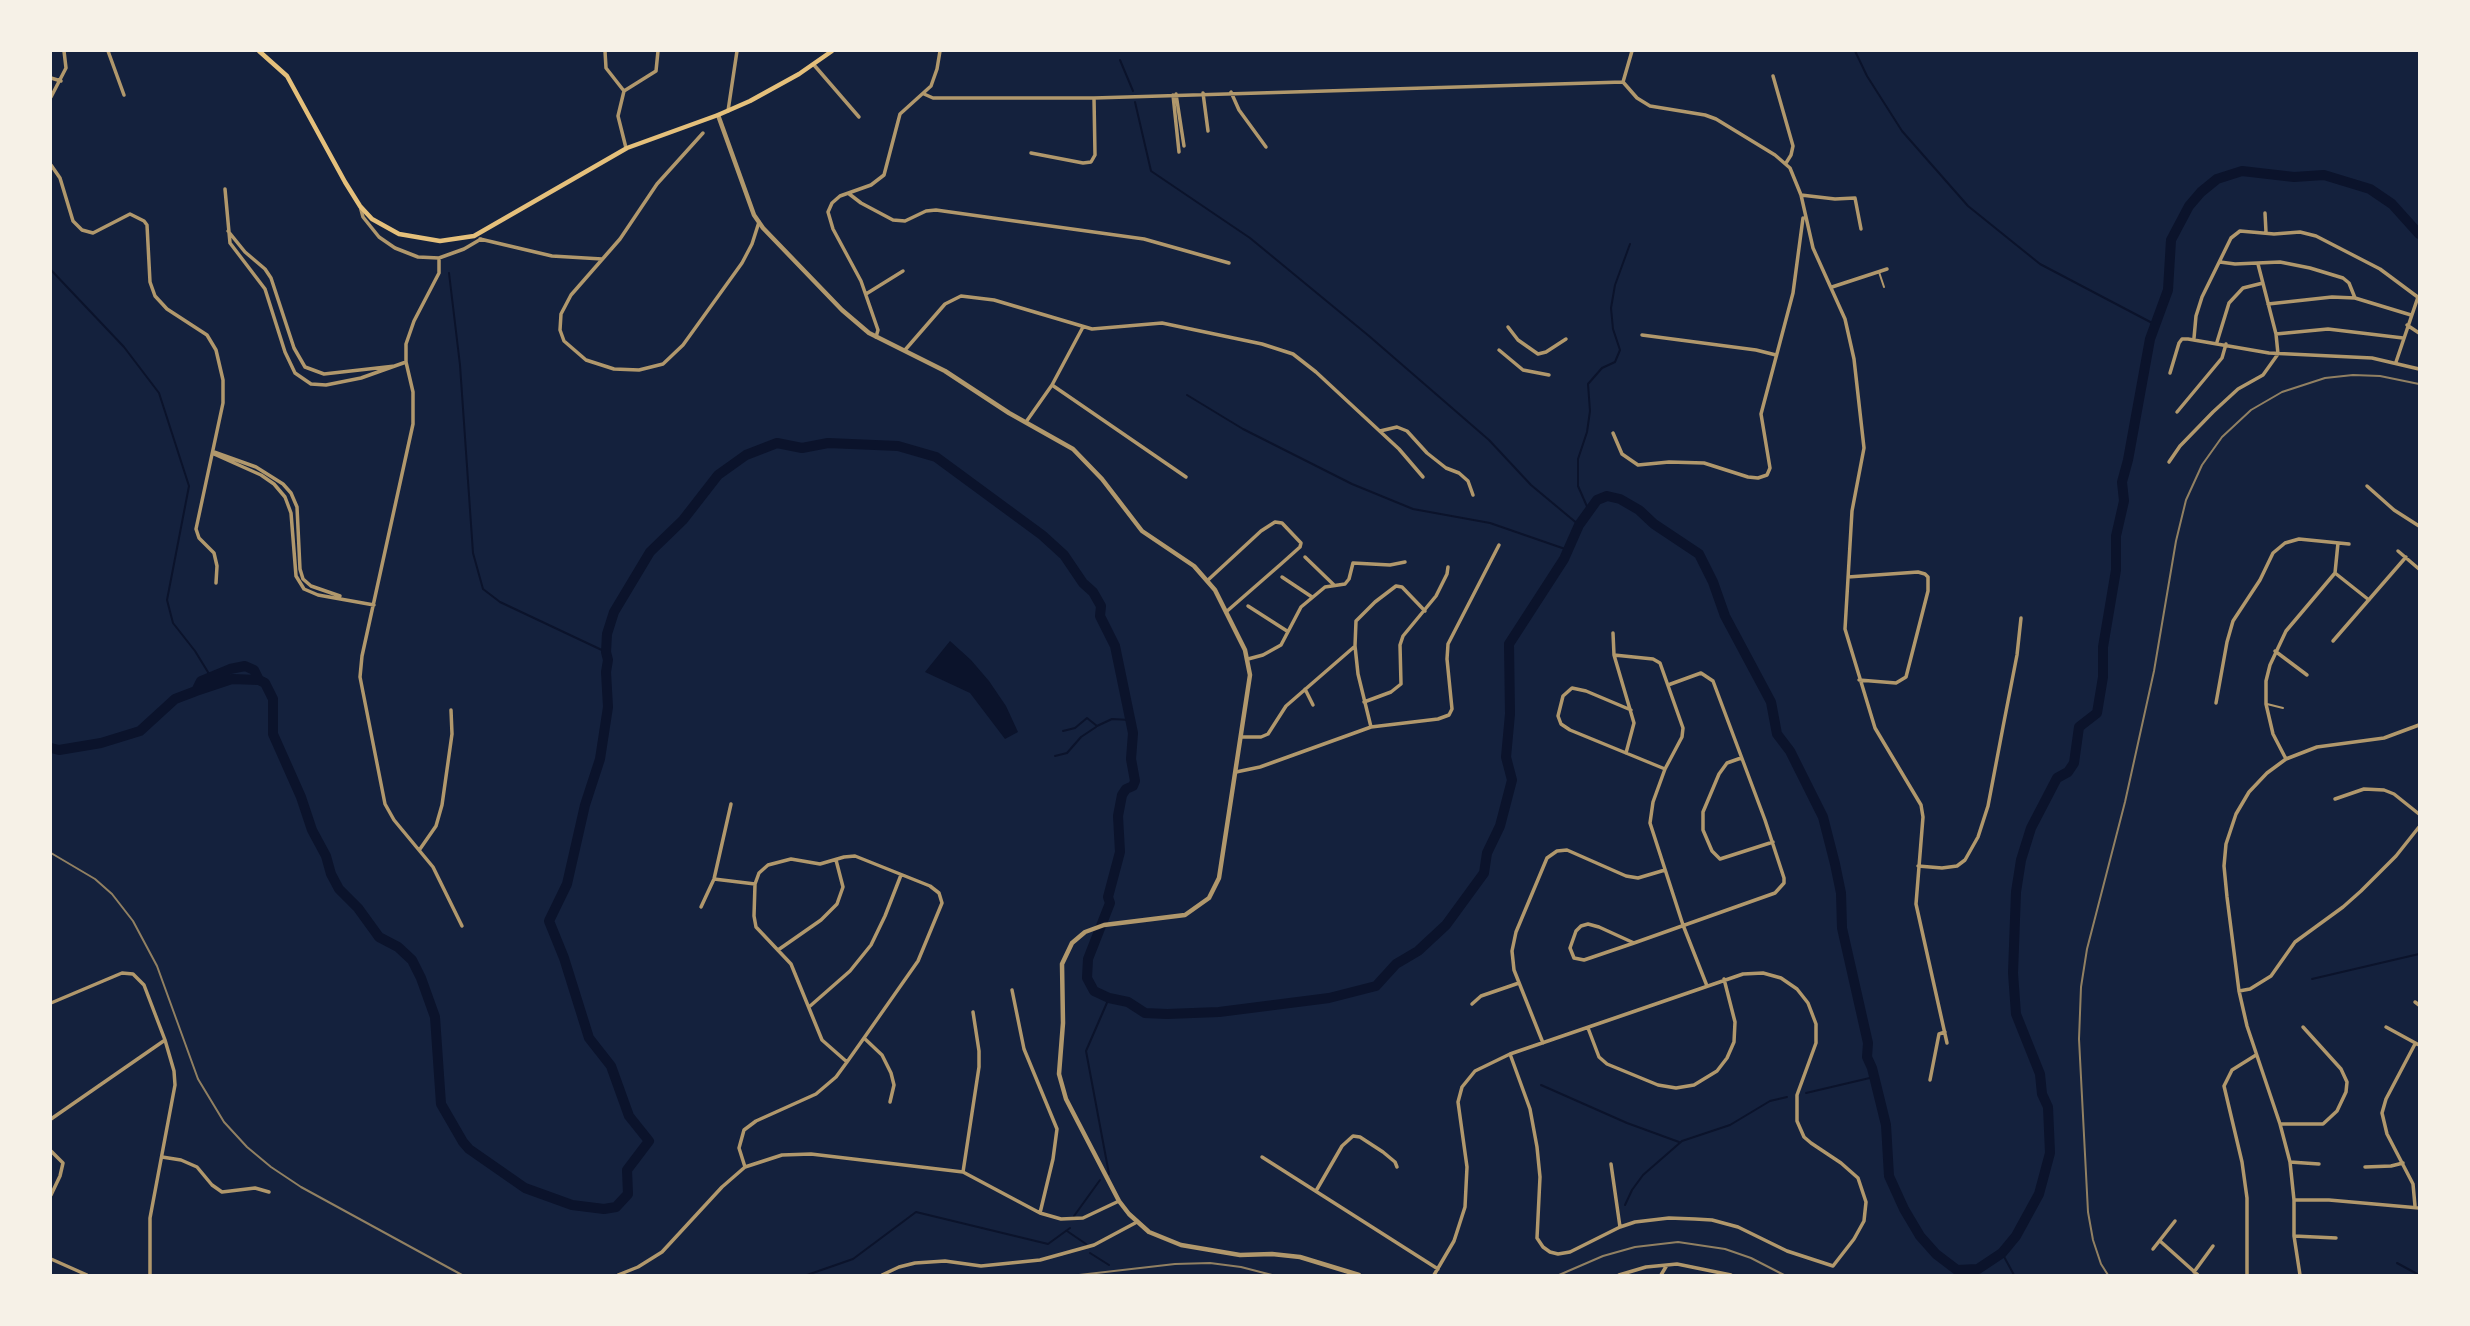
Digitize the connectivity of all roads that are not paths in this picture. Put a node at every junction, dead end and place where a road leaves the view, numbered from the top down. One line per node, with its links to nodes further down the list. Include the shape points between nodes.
1 (64, 51): 13 (street, via 66,68)
2 (108, 51): 19 (street)
3 (259, 51): 38 (main road, via 276,64 299,94)
4 (605, 51): 15 (street, via 606,68)
5 (658, 51): 15 (street, via 656,71)
6 (737, 51): 23 (street)
7 (832, 51): 10 (main road)
8 (940, 51): 18 (street, via 934,78)
9 (1632, 51): 14 (street)
10 (814, 65): 23 (main road); 25 (street)
11 (1773, 76): 33 (street, via 1793,146)
12 (51, 78): 13 (street)
13 (61, 81): 21 (street)
14 (1623, 82): 16 (street); 33 (street, via 1646,104 1710,117)
15 (624, 91): 30 (street, via 618,116)
16 (1231, 92): 17 (street); 29 (street)
17 (1203, 93): 20 (street); 26 (street)
18 (924, 94): 22 (street, via 933,98); 36 (street, via 900,114 884,175)
19 (124, 95)
20 (1175, 95): 22 (street); 28 (street); 31 (street)
21 (51, 97)
22 (1094, 98): 32 (street, via 1095,155 1091,162)
23 (728, 111): 24 (main road)
24 (718, 115): 30 (main road); 41 (street)
25 (859, 117)
26 (1208, 131)
27 (703, 133): 48 (street, via 657,184)
28 (1184, 146)
29 (1266, 147)
30 (626, 148): 45 (main road)
31 (1179, 152)
32 (1031, 153)
33 (1786, 163): 37 (street)
34 (51, 164): 90 (street, via 73,221 82,230 93,233 130,214 147,225 155,296 207,335 221,364 224,392)
35 (225, 189): 43 (street)
36 (848, 193): 50 (street, via 893,220 905,221 930,211 959,213 1144,239); 58 (street, via 832,203 828,216)
37 (1801, 195): 39 (street); 42 (street, via 1854,198)
38 (360, 206): 45 (main road, via 386,228 412,238 440,241); 47 (street, via 370,228 395,248 418,257)
39 (1803, 212): 56 (street, via 1813,248); 78 (street, via 1793,293)
40 (2265, 213): 44 (street)
41 (759, 222): 48 (street, via 745,258 696,328 674,355 652,368 624,371 601,366 578,355 564,341 561,322 565,305); 69 (street, via 842,310)
42 (1861, 229)
43 (228, 231): 81 (street, via 271,278 305,367 324,374); 81 (street, via 232,248 265,289 290,366 301,378 326,385)
44 (2266, 232): 49 (street, via 2236,233); 59 (street, via 2316,236 2380,269)
45 (474, 236): 46 (street)
46 (481, 239): 47 (street); 48 (street, via 552,256)
47 (439, 258): 79 (street, via 439,273 408,336)
48 (602, 258)
49 (2220, 262): 51 (street); 70 (street, via 2198,307)
50 (1229, 263)
51 (2258, 264): 55 (street); 60 (street, via 2295,264 2336,275 2349,283)
52 (1887, 269): 54 (street)
53 (903, 271): 58 (street)
54 (1879, 271): 56 (street); 57 (lane)
55 (2263, 283): 61 (street); 73 (street, via 2243,288 2229,303)
56 (1832, 287): 108 (street, via 1850,338 1864,448 1852,511)
57 (1884, 287)
58 (866, 294): 69 (street, via 878,330)
59 (2419, 297): 62 (street)
60 (2355, 298): 61 (street); 62 (street)
61 (2268, 304): 67 (street)
62 (2411, 315): 63 (street)
63 (2407, 325): 66 (street); 71 (street)
64 (1083, 327): 75 (street, via 994,300 961,296 945,304); 85 (street); 88 (street, via 1178,325 1284,350 1316,372)
65 (1508, 327): 72 (street, via 1538,354)
66 (2419, 333)
67 (2276, 334): 71 (street, via 2328,329); 77 (street)
68 (1642, 335): 78 (street)
69 (876, 337): 75 (street)
70 (2194, 338): 73 (street); 83 (street, via 2181,341)
71 (2403, 338): 80 (street)
72 (1566, 339)
73 (2216, 342): 74 (street)
74 (2226, 344): 77 (street); 86 (street, via 2222,358)
75 (905, 350): 87 (street)
76 (1499, 350): 84 (street, via 1522,370)
77 (2278, 354): 80 (street); 91 (street, via 2267,371 2238,389)
78 (1776, 355): 89 (street, via 1761,414 1770,468 1767,475 1748,477 1704,463 1638,465 1622,454)
79 (406, 362): 81 (street); 114 (street, via 414,416)
80 (2396, 362): 82 (street)
81 (397, 366)
82 (2419, 369)
83 (2170, 373)
84 (1549, 375)
85 (1052, 385): 87 (street); 92 (street)
86 (2177, 412)
87 (1026, 422): 109 (street, via 1073,449 1142,531)
88 (1380, 431): 93 (street); 95 (street, via 1397,427 1407,431 1446,468 1459,472)
89 (1613, 433)
90 (214, 453): 110 (street, via 197,529 216,558); 114 (street, via 266,472 291,493 307,584)
91 (2169, 461)
92 (1186, 477)
93 (1423, 477)
94 (2367, 485): 96 (street)
95 (1473, 495)
96 (2419, 526)
97 (2338, 543): 98 (street); 106 (street); 131 (street, via 2299,539 2273,553 2233,621)
98 (2349, 544)
99 (1499, 545): 138 (street, via 1448,644 1452,709 1448,715)
100 (2398, 551): 102 (street)
101 (1305, 557): 111 (street)
102 (2406, 557): 105 (street); 113 (street)
103 (1405, 562): 111 (street, via 1355,562 1348,582)
104 (1447, 567): 116 (street, via 1443,583)
105 (2419, 569)
106 (2335, 573): 113 (street); 123 (street, via 2292,623)
107 (1282, 577): 112 (street)
108 (1848, 577): 127 (street, via 1845,629); 127 (street, via 1917,572 1928,577 1906,677 1896,683)
109 (1208, 580): 117 (street); 117 (street, via 1275,522 1282,523 1301,543)
110 (216, 583)
111 (1334, 585): 112 (street)
112 (1312, 597): 119 (street)
113 (2369, 600): 121 (street)
114 (374, 605): 150 (street, via 360,667 362,696 385,804)
115 (1248, 606): 119 (street)
116 (1425, 611): 122 (street, via 1402,587 1392,588 1359,617); 130 (street, via 1401,640 1401,684)
117 (1227, 612): 125 (street)
118 (2021, 618): 152 (street, via 2010,692 1978,836 1957,866)
119 (1287, 631): 125 (street, via 1281,645)
120 (1613, 633): 124 (street)
121 (2333, 641)
122 (1355, 646): 129 (street); 130 (street)
123 (2275, 651): 126 (street); 132 (street, via 2266,681)
124 (1614, 654): 128 (street, via 1657,661); 136 (street)
125 (1248, 659): 139 (street, via 1250,687)
126 (2307, 675)
127 (1859, 680): 152 (street, via 1875,728 1921,805)
128 (1668, 685): 141 (street, via 1696,674 1709,677); 143 (street, via 1683,731)
129 (1305, 689): 133 (street); 139 (street, via 1281,712 1268,734)
130 (1364, 702): 138 (street)
131 (2216, 703)
132 (2266, 704): 134 (lane); 142 (street, via 2273,734)
133 (1313, 705)
134 (2283, 708)
135 (451, 710): 150 (street, via 451,745 439,818)
136 (1631, 710): 140 (street, via 1634,727); 140 (street, via 1572,688 1563,696 1558,716 1570,730)
137 (2419, 724): 142 (street, via 2384,738 2317,747)
138 (1371, 727): 144 (street)
139 (1241, 737): 144 (street)
140 (1626, 753): 143 (street)
141 (1741, 758): 149 (street); 149 (street, via 1727,763 1719,774 1703,812 1703,830 1720,859)
142 (2286, 759): 166 (street, via 2249,792 2235,814 2226,844 2224,866)
143 (1665, 769): 153 (street, via 1650,823)
144 (1236, 772): 202 (street, via 1219,878 1203,904 1179,916 1091,929 1072,943 1062,964 1059,1074 1066,1099)
145 (2335, 799): 147 (street, via 2364,789 2384,790)
146 (731, 804): 155 (street)
147 (2419, 814)
148 (2419, 827): 166 (street, via 2361,891 2295,942 2271,976)
149 (1773, 842): 158 (street, via 1784,878 1779,891)
150 (420, 849): 159 (street)
151 (836, 860): 154 (street, via 855,856); 156 (street, via 779,862 762,869); 161 (street, via 843,887 837,904)
152 (1918, 866): 174 (street, via 1916,904)
153 (1665, 870): 158 (street); 163 (street, via 1633,878 1567,850 1552,853 1513,943)
154 (901, 875): 169 (street, via 871,945 850,971); 175 (street, via 935,889 941,898 940,909 918,961)
155 (714, 879): 156 (street); 157 (street)
156 (755, 884): 161 (street, via 754,923)
157 (701, 907)
158 (1683, 925): 160 (street); 164 (street)
159 (462, 926)
160 (1634, 943): 160 (street, via 1581,961 1570,948 1578,928 1588,924)
161 (778, 950): 169 (street, via 791,964)
162 (1724, 979): 164 (street); 173 (street, via 1734,1014 1734,1042 1717,1071 1694,1086 1658,1086 1607,1065); 207 (street, via 1763,972 1781,978 1803,995 1813,1015 1816,1043 1797,1095 1797,1121 1804,1137 1853,1172 1866,1202 1860,1230 1833,1266 1712,1220 1649,1220)
163 (1519, 983): 168 (street, via 1487,993); 177 (street)
164 (1707, 986): 173 (street)
165 (1012, 990): 204 (street, via 1024,1049 1057,1129)
166 (2239, 991): 181 (street)
167 (51, 1003): 176 (street, via 122,973 133,974 144,985)
168 (1472, 1004)
169 (809, 1007): 182 (street, via 822,1040)
170 (973, 1012): 197 (street, via 979,1067)
171 (2302, 1027): 186 (street, via 2341,1069 2346,1092 2323,1124)
172 (2386, 1027): 179 (street)
173 (1588, 1028): 177 (street)
174 (1945, 1032): 178 (street); 183 (street, via 1939,1034)
175 (864, 1038): 182 (street); 184 (street, via 882,1055 891,1073)
176 (164, 1040): 185 (street); 188 (street, via 175,1085)
177 (1543, 1043): 180 (street)
178 (1947, 1043)
179 (2417, 1044): 191 (street, via 2382,1113 2387,1134)
180 (1510, 1055): 207 (street, via 1538,1147 1539,1243 1562,1254); 215 (street, via 1483,1065 1459,1094 1467,1189 1458,1232)
181 (2256, 1055): 186 (street); 226 (street, via 2232,1070 2224,1086 2242,1163)
182 (848, 1062): 194 (street, via 816,1094 744,1130 740,1156)
183 (1930, 1080)
184 (890, 1102)
185 (51, 1119)
186 (2280, 1124): 190 (street)
187 (51, 1151): 200 (street, via 63,1163)
188 (162, 1157): 199 (street, via 197,1167 222,1192 255,1188); 218 (street, via 150,1218)
189 (1262, 1157): 198 (street)
190 (2290, 1162): 193 (street); 201 (street)
191 (2403, 1163): 196 (street); 203 (street)
192 (1611, 1164): 207 (street)
193 (2319, 1164)
194 (745, 1167): 197 (street, via 796,1153); 219 (street, via 662,1252)
195 (1397, 1167): 198 (street, via 1384,1152 1353,1136 1342,1146)
196 (2365, 1167)
197 (963, 1172): 204 (street)
198 (1316, 1191): 215 (street)
199 (269, 1192)
200 (51, 1195)
201 (2294, 1200): 203 (street); 208 (street)
202 (1119, 1201): 204 (street, via 1073,1220); 206 (street)
203 (2417, 1207)
204 (1040, 1213)
205 (2175, 1221): 210 (street)
206 (1137, 1222): 220 (street, via 1094,1245 1040,1260 981,1266 915,1263); 221 (street, via 1181,1245 1240,1255 1292,1255)
207 (1620, 1227)
208 (2294, 1236): 209 (street); 227 (street)
209 (2336, 1238)
210 (2160, 1241): 212 (street); 216 (street)
211 (2213, 1246): 216 (street)
212 (2153, 1249)
213 (51, 1259): 217 (street)
214 (1667, 1265): 223 (street); 224 (street); 225 (street)
215 (1438, 1269): 222 (street)
216 (2196, 1273)
217 (87, 1275)
218 (150, 1275)
219 (618, 1275)
220 (883, 1275)
221 (1359, 1275)
222 (1434, 1275)
223 (1619, 1275)
224 (1661, 1275)
225 (1731, 1275)
226 (2247, 1275)
227 (2300, 1275)

